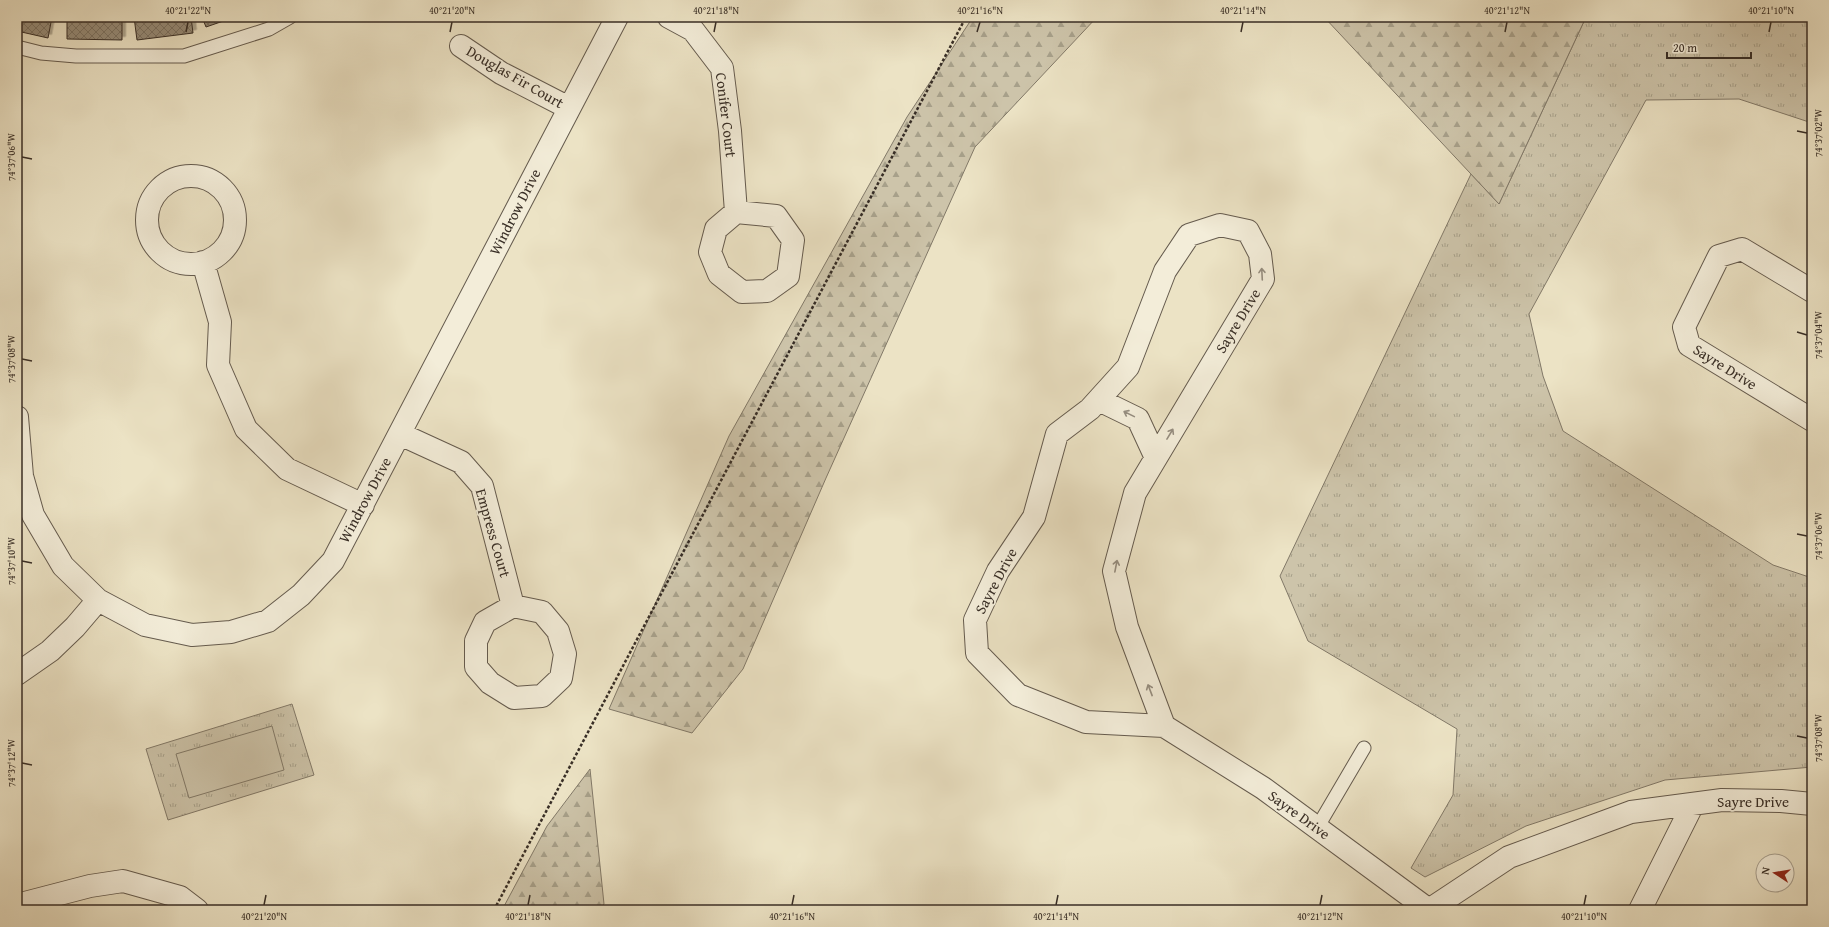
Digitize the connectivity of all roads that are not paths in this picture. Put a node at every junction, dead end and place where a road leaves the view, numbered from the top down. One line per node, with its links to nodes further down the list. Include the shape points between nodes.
1 (290, 17): 5 (lane, via 269,29 184,56 76,56 41,53)
2 (617, 17): 6 (street, Windrow Drive)
3 (669, 17): 7 (street, Conifer Court, via 693,30 722,68)
4 (461, 46): 6 (street, Douglas Fir Court, via 501,73)
5 (17, 47)
6 (569, 108): 13 (street, Windrow Drive)
7 (736, 212)
8 (203, 262): 15 (street, via 220,322 218,365 246,429 287,470)
9 (1812, 291): 12 (street, Sayre Drive, via 1742,249 1724,254 1719,256 1684,327 1689,345)
10 (1098, 400): 14 (street, one-way to 10, via 1138,418); 14 (street, Sayre Drive, one-way to 10, via 1263,279 1260,254 1248,231 1220,225 1189,235 1165,271 1128,367); 19 (street, Sayre Drive, via 1057,434 1034,517 998,571 975,620 977,654 1018,695 1086,722)
11 (17, 417): 16 (street, Windrow Drive, via 22,476 33,515 63,566)
12 (1812, 420)
13 (400, 434): 15 (street, Windrow Drive); 17 (street, Empress Court, via 460,462 482,486)
14 (1156, 458): 19 (street, Sayre Drive, one-way to 14, via 1129,633 1114,571 1135,493)
15 (363, 505): 16 (street, Windrow Drive, via 333,561 301,595 268,621 231,632 192,635 145,625)
16 (98, 600): 18 (street, via 50,651)
17 (513, 606): 17 (street, via 485,622 476,640 476,666 490,683 514,698 542,696 561,678 565,654 558,631 542,612)
18 (17, 674)
19 (1164, 726): 23 (street, Sayre Drive, via 1263,788)
20 (1364, 748): 23 (lane)
21 (1693, 804): 22 (street, Sayre Drive, via 1722,800); 26 (street, Sayre Drive, via 1631,812 1509,857); 27 (street)
22 (1812, 804)
23 (1317, 828): 26 (street, Sayre Drive)
24 (17, 905): 25 (street, via 90,886 123,881 180,897)
25 (197, 910)
26 (1429, 910)
27 (1640, 910)

